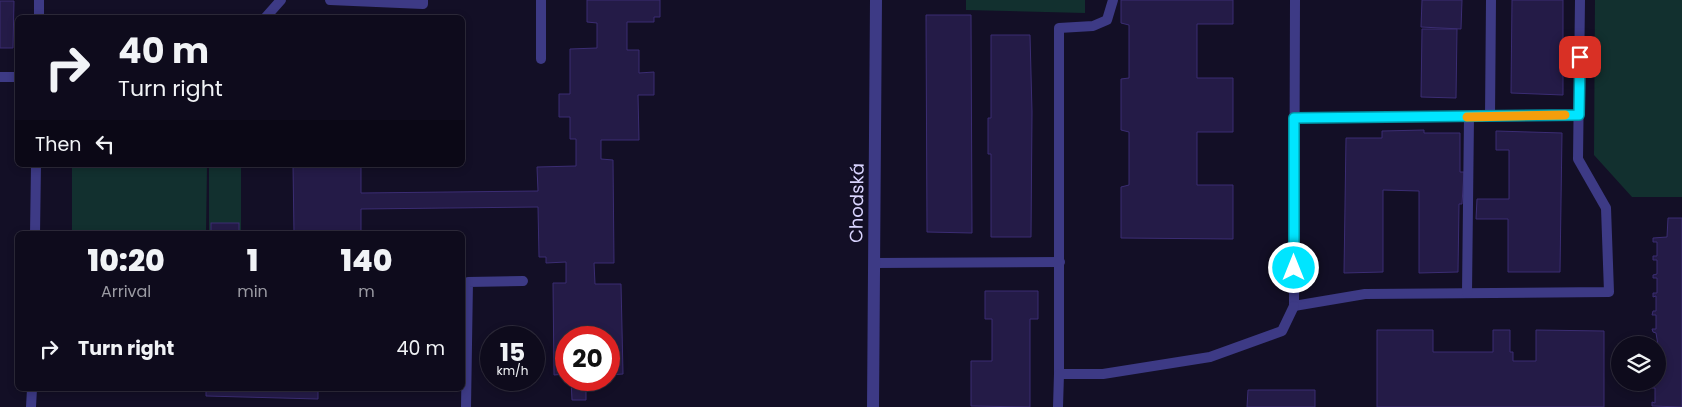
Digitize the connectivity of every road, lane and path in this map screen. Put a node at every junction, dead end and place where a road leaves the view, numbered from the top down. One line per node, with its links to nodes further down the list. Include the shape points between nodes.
1 (39, 0): 11 (lane)
2 (281, 0): 12 (lane)
3 (330, 0): 4 (lane, via 422,4)
4 (422, 0)
5 (541, 0): 13 (lane)
6 (876, 0): 23 (street, Chodská)
7 (1113, 0): 22 (lane, via 1107,20 1093,26 1059,28)
8 (1294, 0): 19 (lane)
9 (1491, 0): 17 (lane)
10 (1580, 0): 16 (lane)
11 (39, 15)
12 (268, 15)
13 (541, 59)
14 (0, 77): 15 (lane)
15 (15, 77)
16 (1579, 115): 17 (lane); 25 (lane, via 1578,159 1606,208 1609,292)
17 (1490, 116): 18 (lane)
18 (1469, 117): 19 (lane); 25 (lane)
19 (1294, 118): 26 (lane)
20 (36, 167): 21 (lane)
21 (35, 231)
22 (1060, 262): 23 (lane); 27 (lane)
23 (874, 263): 31 (street, Chodská)
24 (523, 281): 30 (lane, via 468,282)
25 (1468, 293): 26 (lane, via 1365,294)
26 (1294, 306): 27 (lane, via 1282,331 1210,357 1103,374)
27 (1059, 374): 32 (lane)
28 (32, 391): 29 (lane)
29 (32, 407)
30 (466, 407)
31 (874, 407)
32 (1058, 407)

